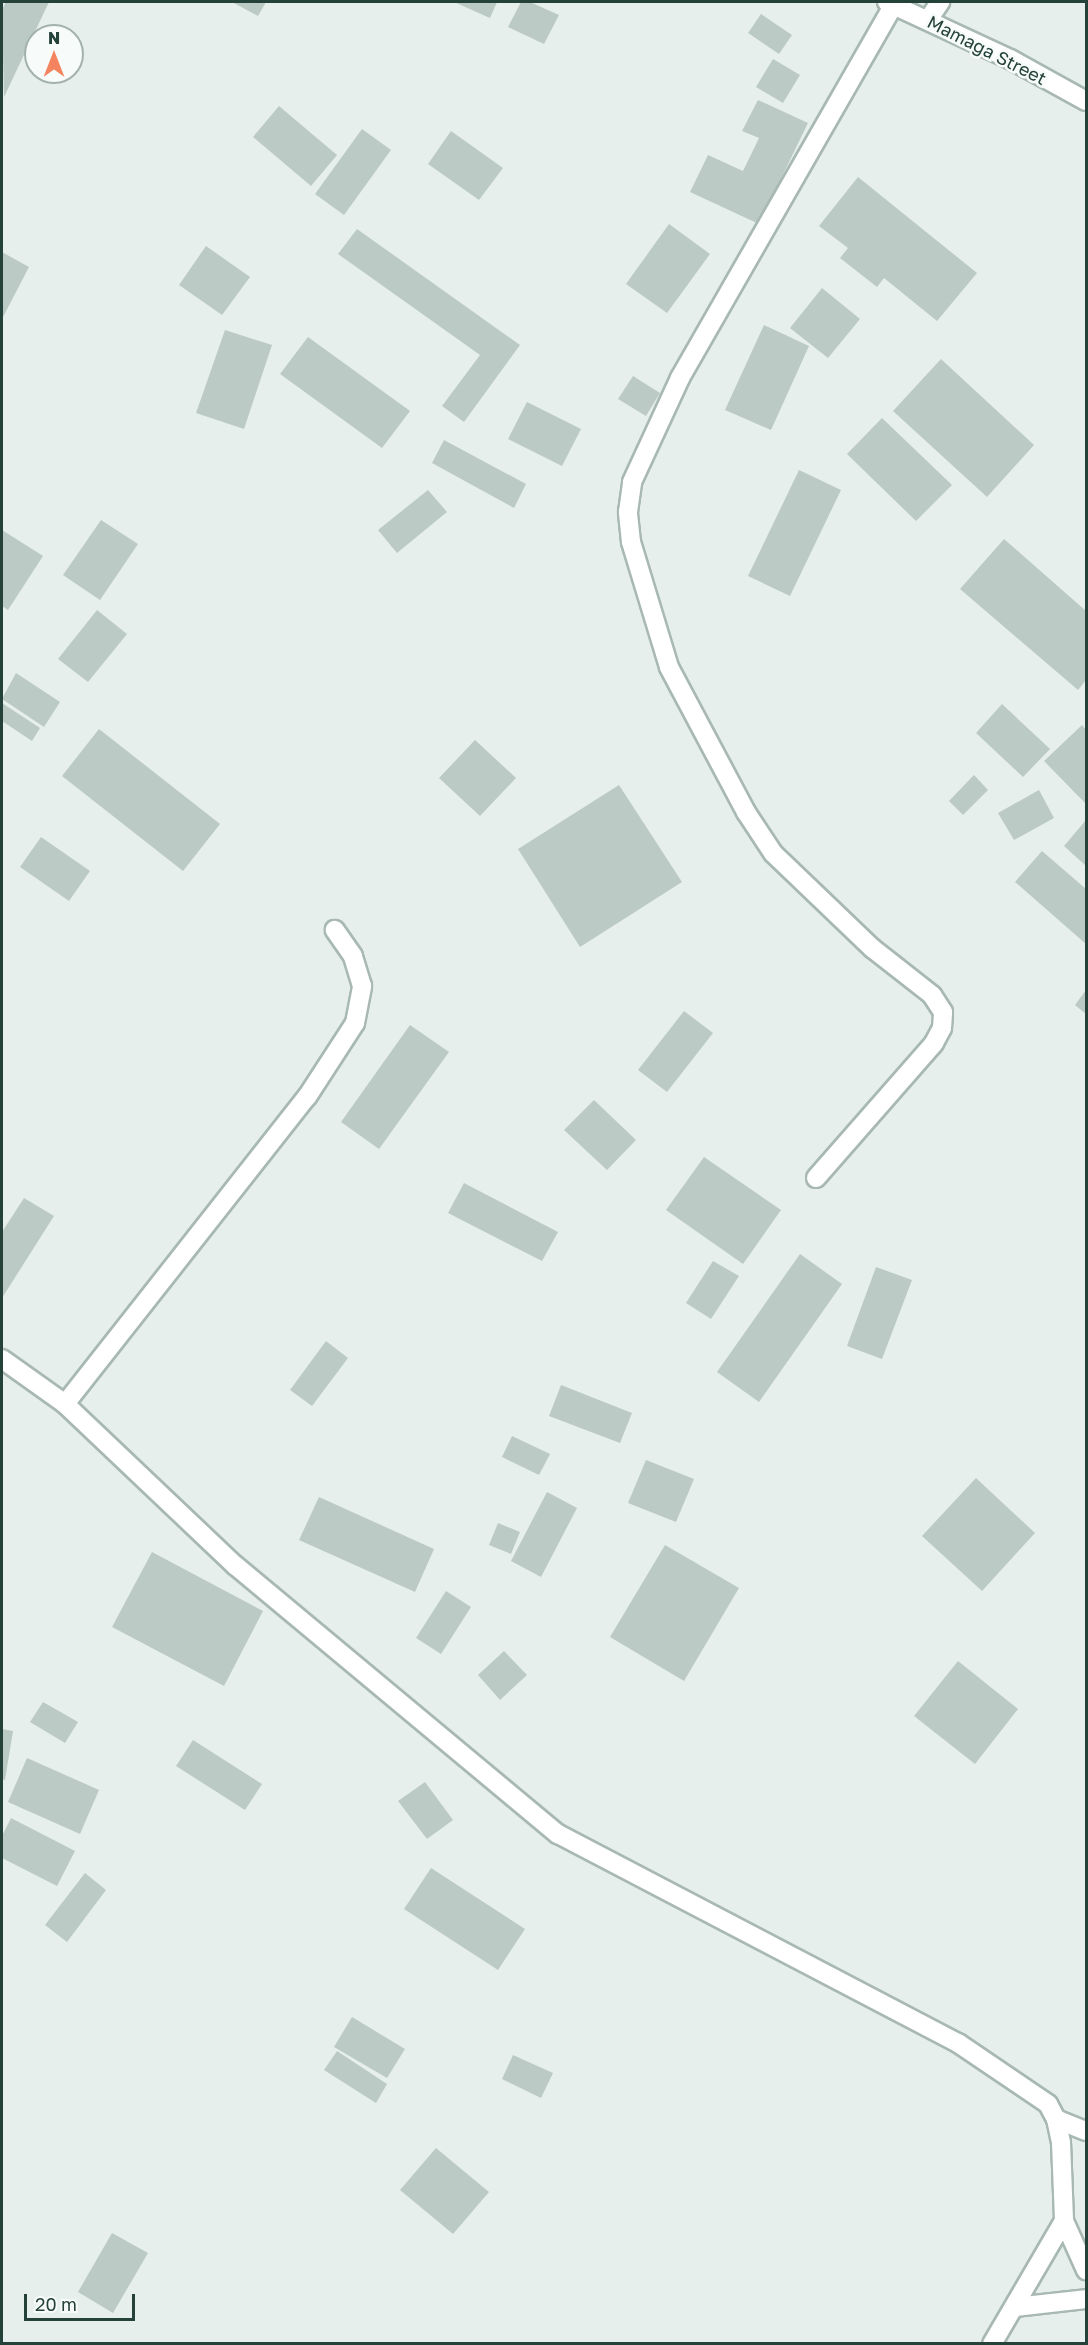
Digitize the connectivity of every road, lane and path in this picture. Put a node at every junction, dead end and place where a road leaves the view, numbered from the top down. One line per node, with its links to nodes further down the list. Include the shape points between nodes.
1 (940, 2): 3 (street)
2 (890, 3): 3 (street, Mamaga Street); 6 (street, via 680,378 632,482 628,512 631,542 669,667 746,812 773,852 872,948 932,995 943,1012 942,1028 934,1043)
3 (928, 20): 4 (street, Mamaga Street)
4 (1086, 101)
5 (335, 930): 8 (street, via 353,957 362,986 355,1023 307,1097)
6 (816, 1178)
7 (2, 1359): 8 (street)
8 (65, 1404): 9 (street, via 236,1566 558,1834 958,2043 1048,2104)
9 (1056, 2119): 10 (street); 11 (street)
10 (1086, 2131)
11 (1064, 2221): 12 (street); 14 (street)
12 (1086, 2270)
13 (1086, 2299): 14 (street)
14 (1015, 2307): 15 (street)
15 (992, 2343)

